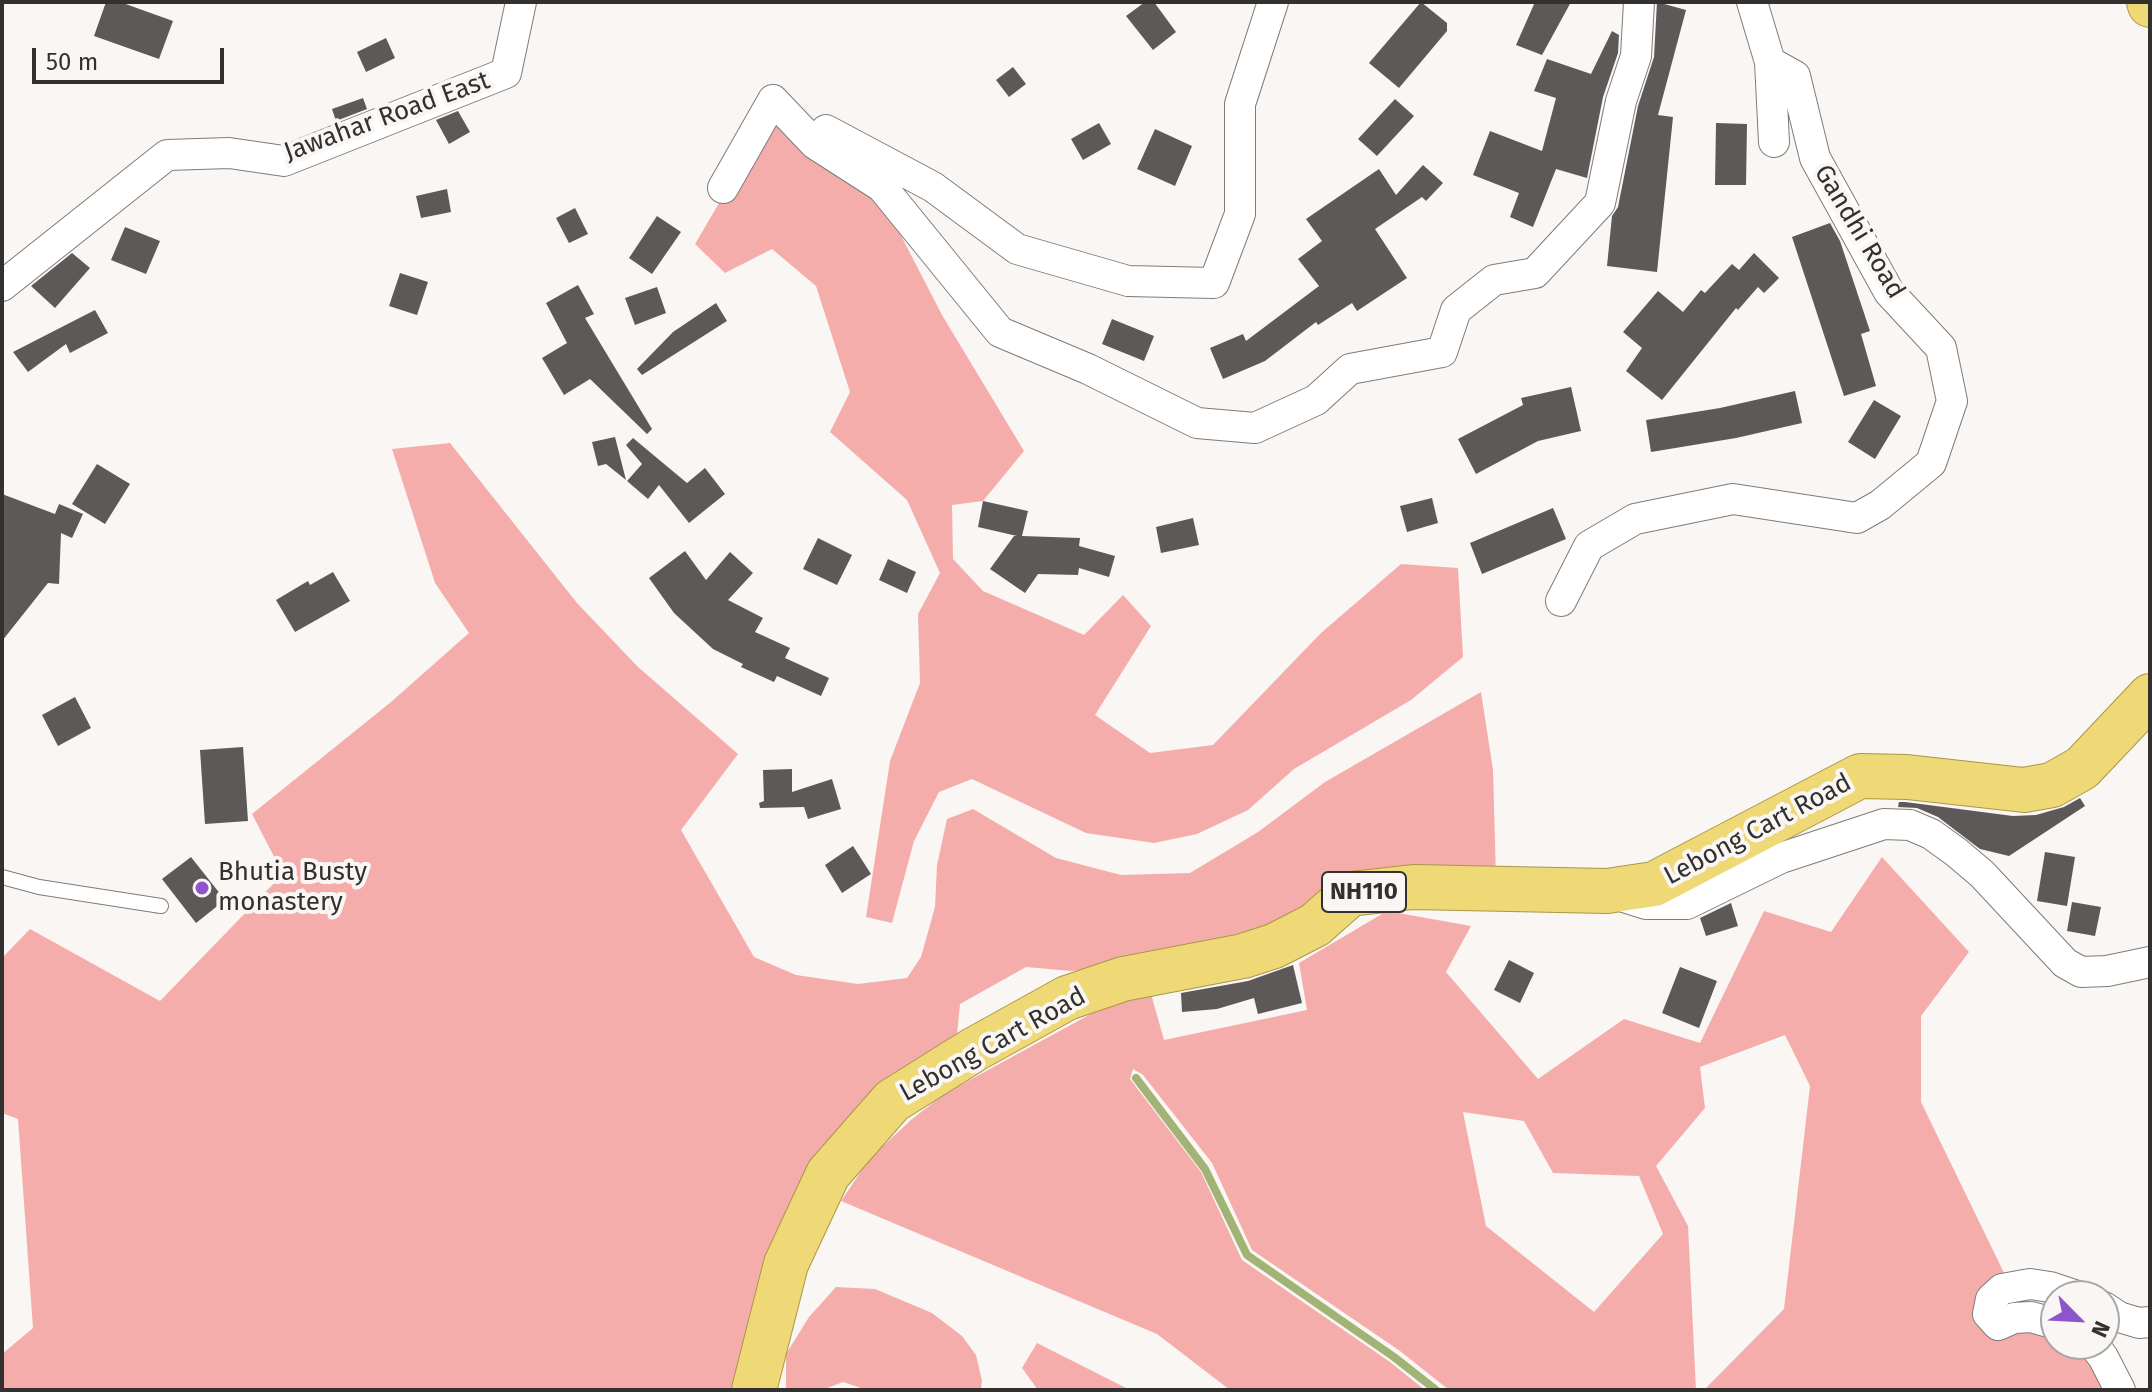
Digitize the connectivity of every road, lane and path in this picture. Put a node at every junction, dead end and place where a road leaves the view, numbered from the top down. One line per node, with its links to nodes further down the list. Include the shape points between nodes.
1 (521, 2): 9 (street, Jawahar Road East, via 506,73 284,161 229,153 167,155)
2 (1273, 2): 6 (street, via 1240,104 1240,214 1214,283 1128,281 1017,249 933,187)
3 (1639, 2): 6 (street, via 1636,56 1600,203 1535,273 1494,280 1456,310 1442,352 1350,369 1316,400 1255,428 1197,423 1000,332 882,187 815,144)
4 (1752, 2): 5 (street)
5 (1770, 62): 7 (street); 10 (street, Gandhi Road, via 1795,76 1815,158 1889,292 1941,348 1952,401 1931,463 1857,518 1733,499 1635,519 1589,546)
6 (773, 100): 8 (street)
7 (1774, 142)
8 (723, 188)
9 (2, 286)
10 (1561, 601)
11 (2150, 696): 13 (highway, Lebong Cart Road / NH110, via 2082,768 2052,785 2024,790 1860,776 1654,884)
12 (2, 877): 14 (lane)
13 (1607, 891): 15 (street, via 1646,904 1687,904 1781,858 1884,824 1910,825 1931,834 1982,874 2073,968 2107,971); 21 (highway, Lebong Cart Road / NH110, via 1413,887 1350,894 1315,925 1274,946 1123,979 1067,998 975,1049 892,1101 828,1174 786,1264)
14 (161, 906)
15 (2150, 962)
16 (2040, 1286): 18 (street, via 2002,1289 1991,1299 1988,1314 1998,1325 2014,1318)
17 (2120, 1317): 19 (street)
18 (2040, 1320)
19 (2150, 1322)
20 (2105, 1360): 22 (street)
21 (754, 1390)
22 (2120, 1390)

